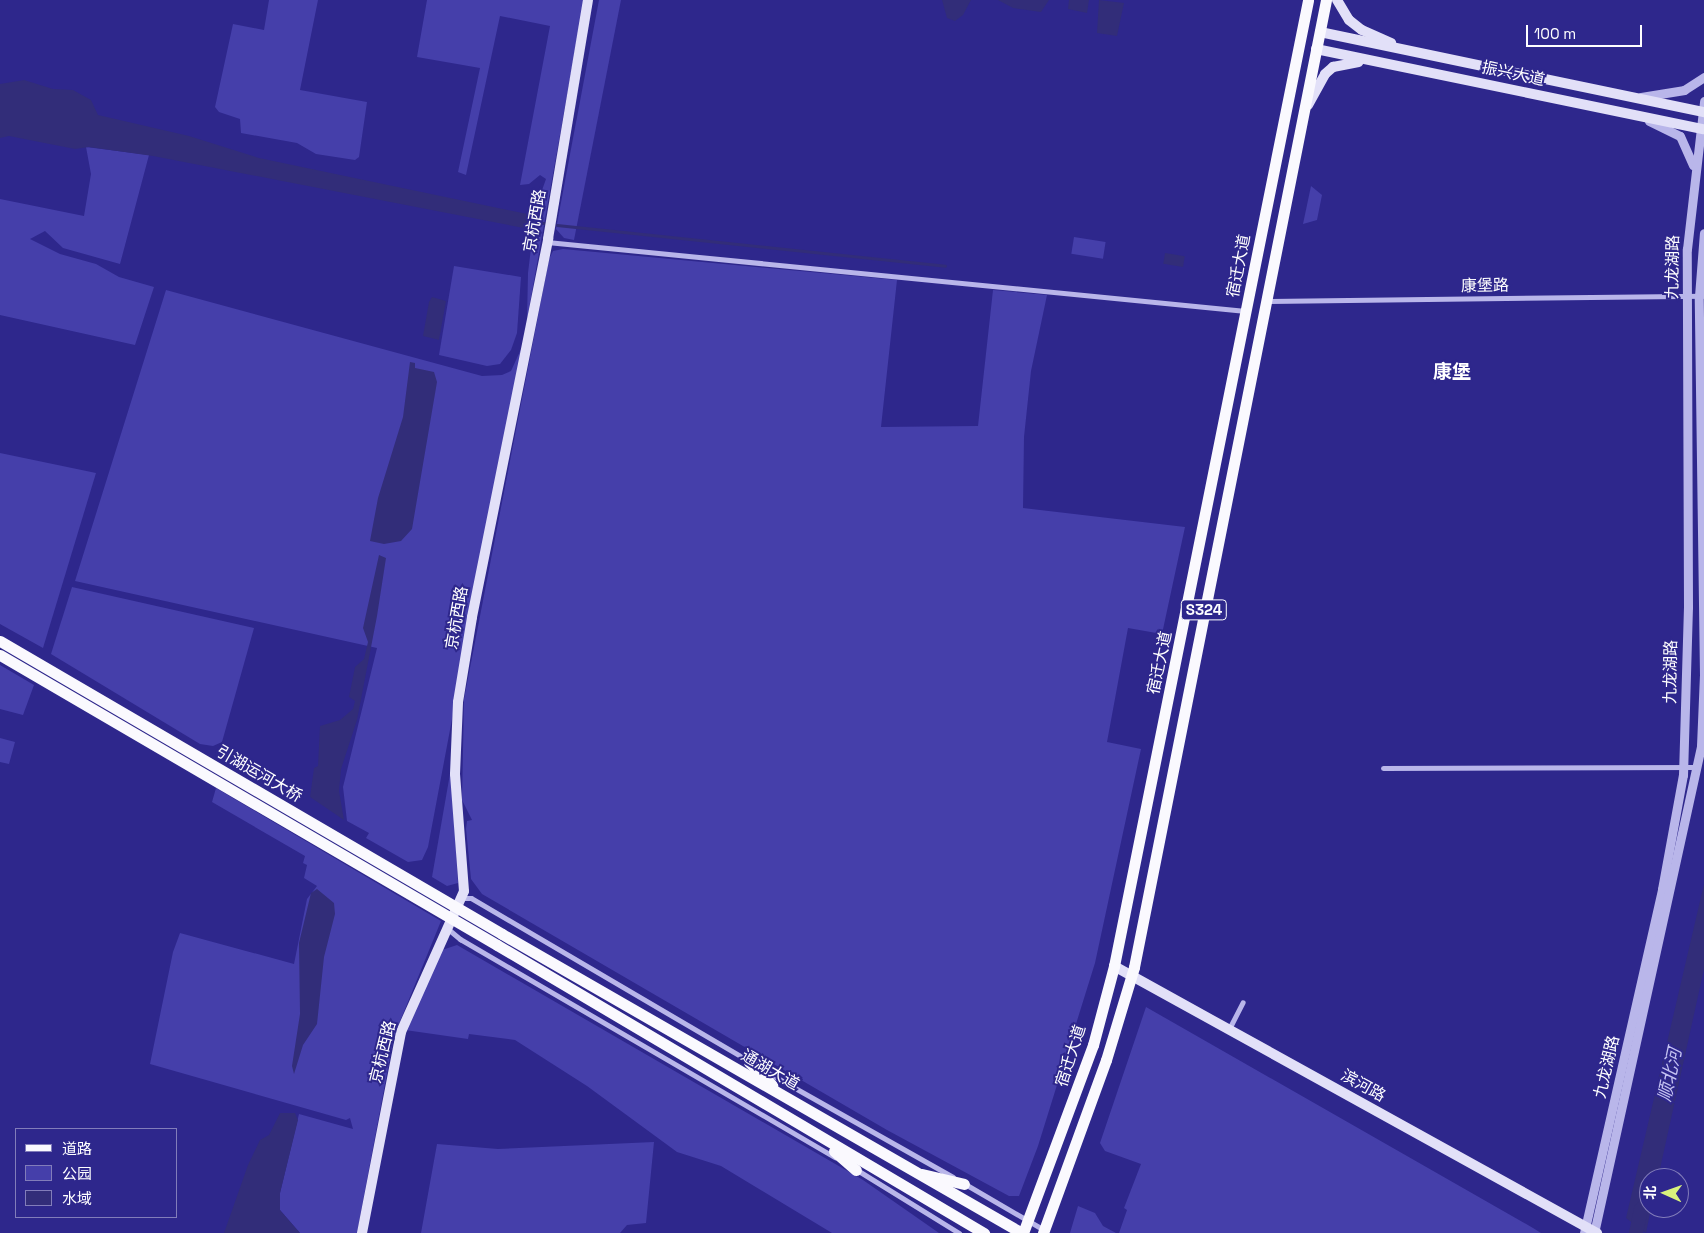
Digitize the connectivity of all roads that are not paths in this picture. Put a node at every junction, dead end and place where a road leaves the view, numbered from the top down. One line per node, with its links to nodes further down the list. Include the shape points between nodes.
1 (588, 0): 18 (main road, 京杭西路)
2 (1308, 0): 22 (main road, 宿迁大道 / S324)
3 (1326, 0): 5 (main road, 宿迁大道 / S324)
4 (1337, 0): 7 (main road, via 1349,20 1362,30)
5 (1320, 32): 6 (main road, 宿迁大道 / S324); 7 (main road, 振兴大道)
6 (1316, 49): 8 (main road, 振兴大道); 15 (main road, 宿迁大道 / S324)
7 (1420, 54): 10 (main road, 振兴大道)
8 (1412, 69): 13 (main road, 振兴大道); 15 (main road, via 1360,62 1333,67 1318,82)
9 (1704, 77): 10 (street, via 1684,90)
10 (1634, 98): 12 (main road, 振兴大道)
11 (1704, 101): 12 (street, 九龙湖路)
12 (1703, 112): 14 (street, 九龙湖路)
13 (1635, 115): 14 (main road, 振兴大道); 16 (street, via 1680,136 1691,154)
14 (1702, 129): 16 (street, 九龙湖路)
15 (1298, 137): 21 (main road, 宿迁大道 / S324)
16 (1695, 172): 20 (street, 九龙湖路, via 1687,249)
17 (1704, 233): 19 (street, 九龙湖路)
18 (547, 242): 22 (street); 28 (main road, 京杭西路, via 458,702 455,774 464,880)
19 (1702, 296): 20 (street, 康堡路); 26 (street, 九龙湖路, via 1704,675)
20 (1687, 297): 21 (street, 康堡路); 25 (street, 九龙湖路, via 1688,606)
21 (1265, 301): 33 (main road, 宿迁大道 / S324)
22 (1247, 311): 32 (main road, 宿迁大道 / S324)
23 (0, 641): 30 (main road, 引湖运河大桥, bridge)
24 (0, 655): 31 (main road, 引湖运河大桥, bridge)
25 (1684, 766): 26 (street); 27 (street); 45 (street, 九龙湖路, via 1662,889)
26 (1698, 767): 45 (street, 九龙湖路)
27 (1383, 768)
28 (462, 898): 29 (main road, 京杭西路); 36 (street, via 471,898)
29 (448, 929): 39 (street, via 460,939); 47 (main road, 京杭西路, via 401,1032)
30 (502, 934): 37 (main road, 通湖大道)
31 (497, 945): 38 (main road, 通湖大道)
32 (1114, 966): 33 (main road, 滨河路); 44 (main road, 宿迁大道 / S324, via 1093,1045)
33 (1132, 974): 35 (main road, 滨河路); 46 (main road, 宿迁大道 / S324, via 1106,1060)
34 (1243, 1002): 35 (street)
35 (1229, 1029): 45 (main road, 滨河路)
36 (749, 1062): 37 (main road); 41 (street)
37 (784, 1097): 40 (main road, 通湖大道)
38 (821, 1137): 39 (main road); 43 (main road, 通湖大道)
39 (856, 1170): 48 (street)
40 (915, 1173): 41 (main road); 42 (main road, 通湖大道)
41 (964, 1184): 44 (street)
42 (970, 1204): 43 (main road, via 969,1217); 50 (main road, 通湖大道)
43 (961, 1219): 49 (main road, 通湖大道)
44 (1027, 1221): 46 (street); 50 (main road, 宿迁大道 / S324)
45 (1591, 1231)
46 (1045, 1232)
47 (362, 1233)
48 (959, 1233)
49 (984, 1233)
50 (1022, 1233)

